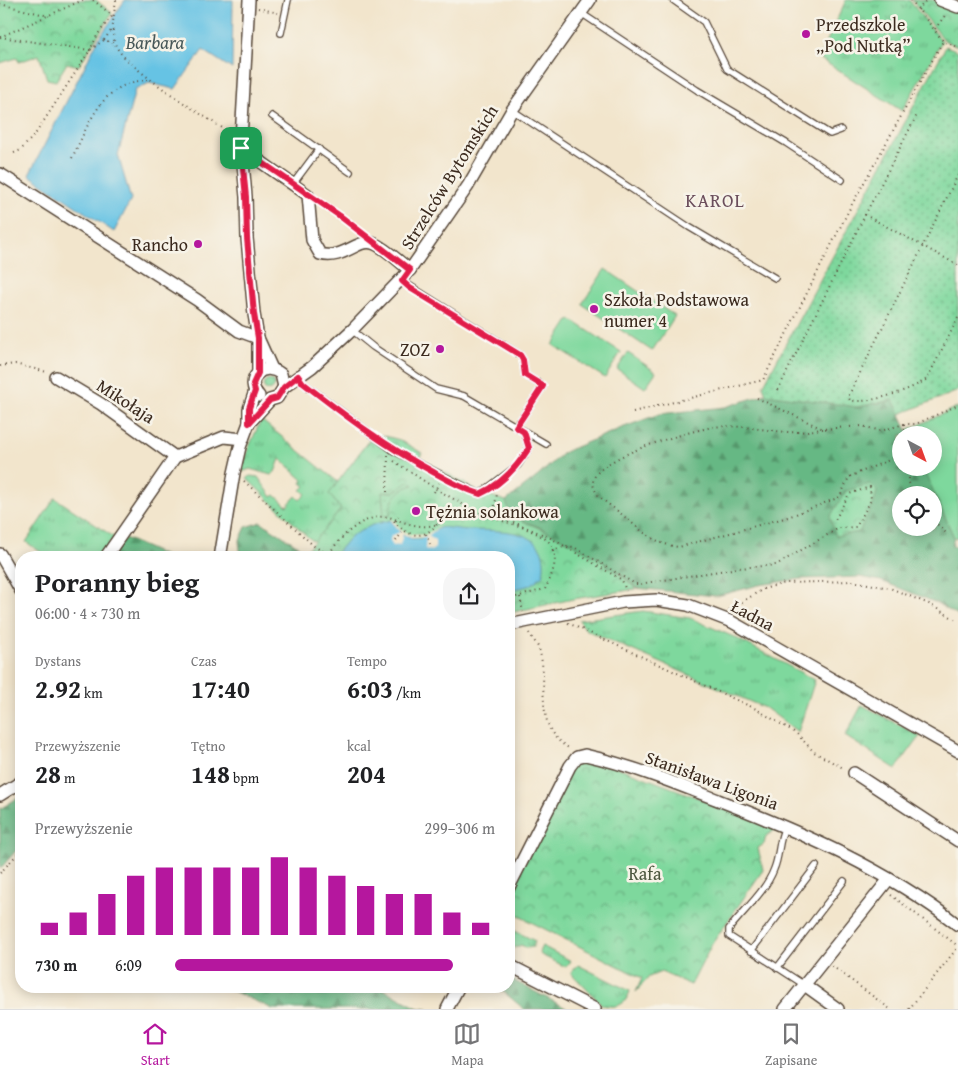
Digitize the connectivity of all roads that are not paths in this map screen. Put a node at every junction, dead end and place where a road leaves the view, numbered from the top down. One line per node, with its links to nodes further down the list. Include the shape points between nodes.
1 (288, 0): 6 (lane)
2 (590, 0): 5 (street, Strzelców Bytomskich)
3 (673, 0): 9 (lane, via 704,22 727,69 830,134)
4 (249, 3): 10 (street)
5 (581, 12): 7 (street, Strzelców Bytomskich); 14 (lane, via 697,90)
6 (282, 33)
7 (512, 110): 16 (street, Strzelców Bytomskich, via 455,206); 17 (lane, via 688,227)
8 (272, 116): 11 (lane)
9 (841, 130)
10 (241, 143): 15 (street); 20 (street)
11 (319, 149): 12 (lane); 15 (lane)
12 (350, 172)
13 (0, 174): 20 (street, via 197,300 239,332)
14 (842, 180)
15 (293, 184): 16 (street, via 308,194 312,240 320,254 340,255 362,243 374,243)
16 (410, 270): 18 (street, Strzelców Bytomskich)
17 (775, 278)
18 (402, 281): 19 (street, Strzelców Bytomskich); 29 (lane, via 520,355 525,375 543,386)
19 (352, 330): 23 (street, Strzelców Bytomskich); 29 (lane, via 436,388 464,396)
20 (258, 338): 21 (street); 22 (street)
21 (277, 372): 22 (street); 23 (street); 25 (street)
22 (258, 373): 26 (street, via 253,384)
23 (298, 376): 25 (street, Strzelców Bytomskich); 30 (lane, via 394,451 472,492 482,493 518,465 529,448)
24 (56, 377): 33 (street, Mikołaja, via 101,404)
25 (284, 387): 27 (street, via 277,398)
26 (255, 391): 27 (street, via 261,398); 28 (street, via 249,408)
27 (270, 400): 28 (street)
28 (249, 423): 31 (street)
29 (516, 427): 30 (lane)
30 (524, 432): 32 (lane)
31 (242, 439): 33 (street, via 224,437); 35 (street)
32 (546, 444)
33 (175, 457): 34 (street)
34 (110, 551)
35 (221, 551)
36 (0, 554): 37 (street)
37 (15, 580)
38 (515, 624): 39 (street, Ładna, via 623,602 656,600 688,606 719,616)
39 (958, 751)
40 (854, 773): 44 (street)
41 (15, 786): 42 (street)
42 (0, 795)
43 (785, 827): 46 (street, Stanisława Ligonia, via 660,778 584,755 577,757 570,766); 48 (street, Stanisława Ligonia, via 860,861); 50 (lane, via 774,870 729,929 729,936)
44 (958, 841)
45 (816, 866): 50 (lane)
46 (515, 875)
47 (844, 881): 52 (lane)
48 (886, 884): 49 (street, Stanisława Ligonia); 53 (street)
49 (958, 925)
50 (751, 951): 52 (lane)
51 (515, 968): 56 (street)
52 (777, 968): 53 (lane)
53 (806, 986): 57 (street); 58 (street)
54 (455, 993): 55 (street)
55 (447, 1009)
56 (595, 1009)
57 (786, 1009)
58 (838, 1009)

